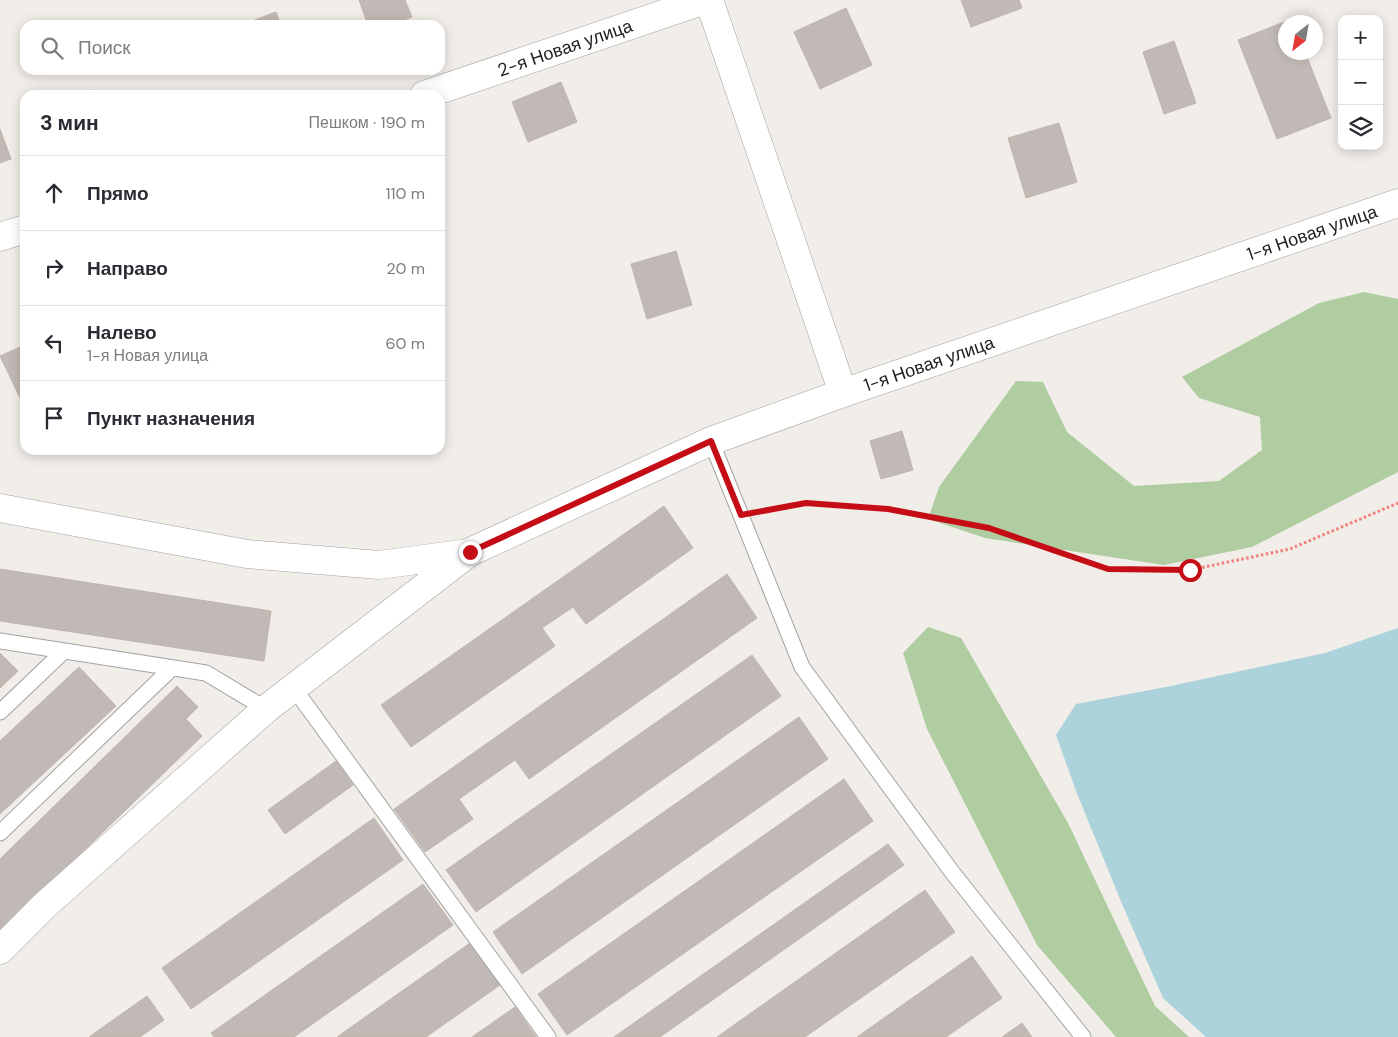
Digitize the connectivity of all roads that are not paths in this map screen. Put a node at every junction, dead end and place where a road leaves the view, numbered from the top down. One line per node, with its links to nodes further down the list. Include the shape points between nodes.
1 (707, 0): 2 (street, 2-я Новая улица); 6 (street)
2 (439, 90)
3 (1398, 203): 6 (street, 1-я Новая улица)
4 (20, 231): 5 (street)
5 (0, 237)
6 (843, 393): 7 (street, 1-я Новая улица)
7 (711, 441): 9 (street, 1-я Новая улица); 19 (lane, via 802,667 952,872)
8 (0, 508): 9 (street, via 247,554 379,565)
9 (470, 552): 13 (street)
10 (0, 641): 11 (lane)
11 (64, 651): 12 (lane); 15 (lane)
12 (172, 668): 14 (lane, via 206,673); 16 (lane)
13 (294, 687): 14 (street); 18 (lane)
14 (266, 709): 17 (street, via 45,905)
15 (0, 712)
16 (0, 833)
17 (0, 950)
18 (548, 1037)
19 (1083, 1037)

